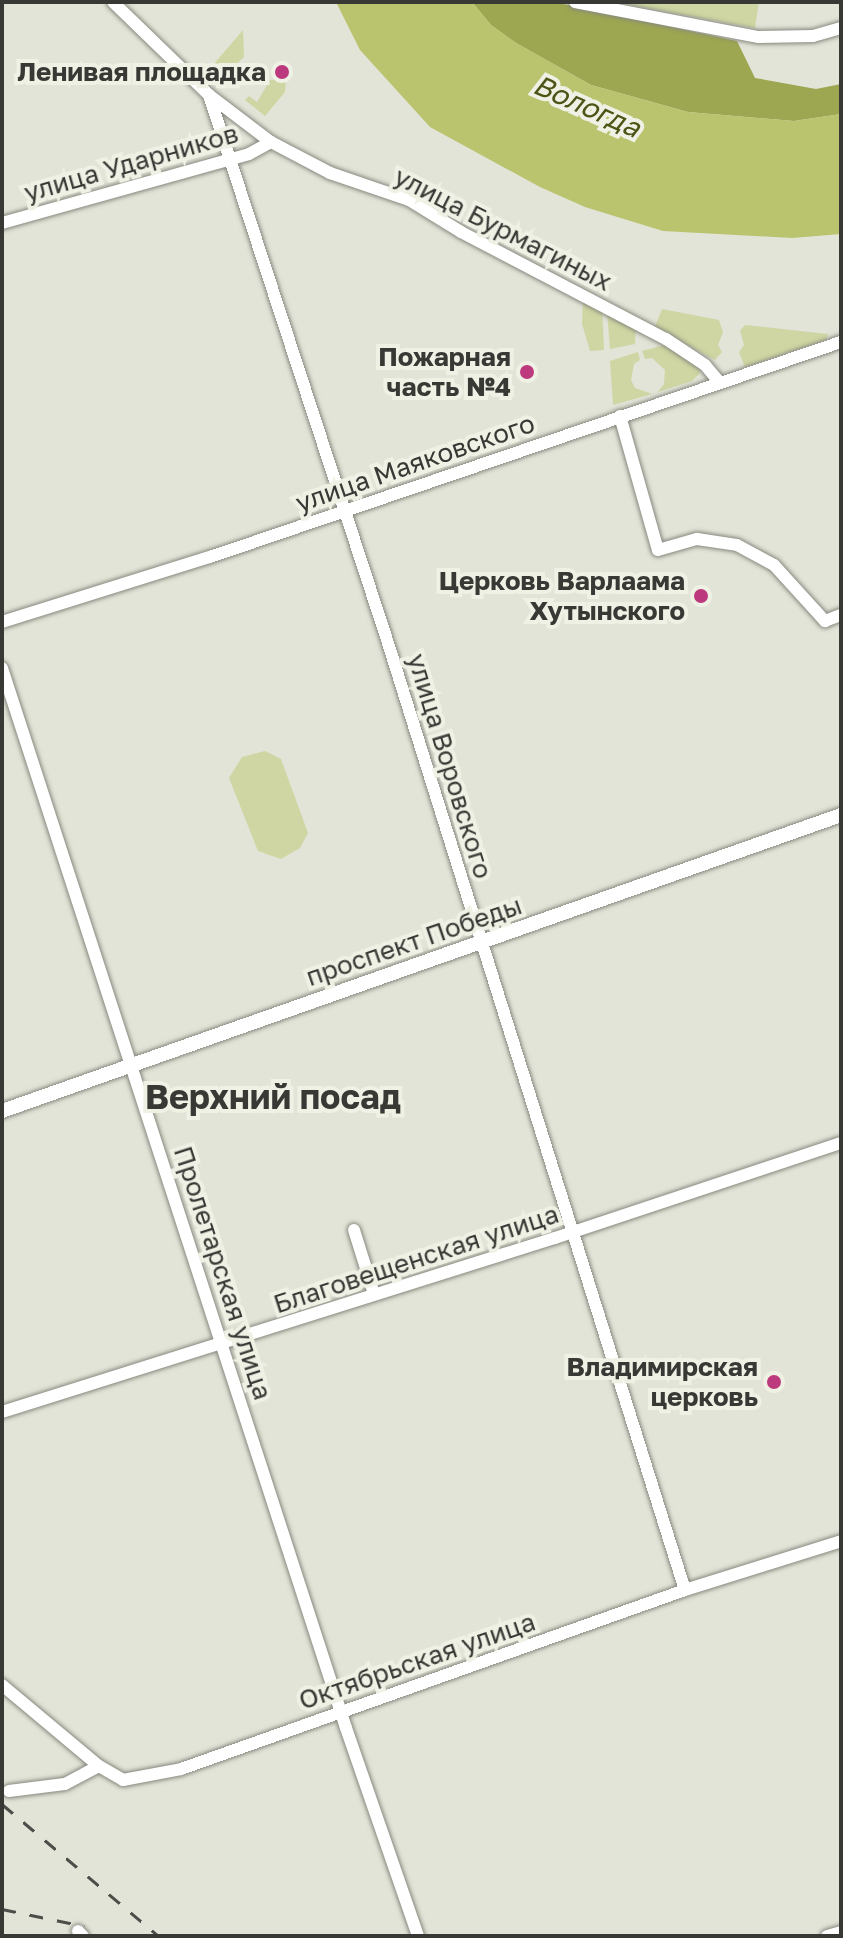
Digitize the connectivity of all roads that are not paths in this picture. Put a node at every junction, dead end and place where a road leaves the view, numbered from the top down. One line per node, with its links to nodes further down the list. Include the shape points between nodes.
1 (113, 2): 4 (street, улица Бурмагиных)
2 (575, 2): 3 (street, via 759,37 813,36)
3 (841, 28)
4 (209, 95): 5 (street, улица Бурмагиных); 6 (street, улица Воровского)
5 (271, 142): 6 (street, улица Ударников); 9 (street, улица Бурмагиных, via 330,173 409,200 666,339 705,365)
6 (229, 157): 7 (street, улица Ударников); 11 (street, улица Воровского)
7 (2, 223)
8 (841, 342): 9 (street, улица Маяковского)
9 (720, 383): 10 (street, улица Маяковского)
10 (620, 416): 11 (street, улица Маяковского); 12 (street, via 658,550 697,539 737,545 774,565 825,621)
11 (345, 511): 13 (street, улица Маяковского); 16 (street, улица Воровского)
12 (841, 615)
13 (2, 622)
14 (2, 668): 17 (street, Пролетарская улица)
15 (841, 815): 16 (main road, проспект Победы)
16 (482, 942): 17 (main road, проспект Победы); 21 (street, улица Воровского)
17 (132, 1065): 18 (main road, проспект Победы); 23 (street, Пролетарская улица)
18 (2, 1111)
19 (841, 1143): 21 (street, Благовещенская улица)
20 (354, 1230): 22 (street)
21 (575, 1232): 22 (street, Благовещенская улица); 26 (street, улица Воровского)
22 (374, 1294): 23 (street, Благовещенская улица)
23 (223, 1344): 24 (street, Благовещенская улица); 28 (street, Пролетарская улица)
24 (2, 1412)
25 (841, 1541): 26 (street, Октябрьская улица)
26 (685, 1590): 28 (street, Октябрьская улица)
27 (2, 1685): 29 (street)
28 (341, 1711): 29 (street, Октябрьская улица, via 181,1769 123,1780); 32 (street, Пролетарская улица)
29 (99, 1766): 30 (street, via 65,1784)
30 (9, 1791)
31 (841, 1932): 33 (street)
32 (418, 1936)
33 (827, 1936)

